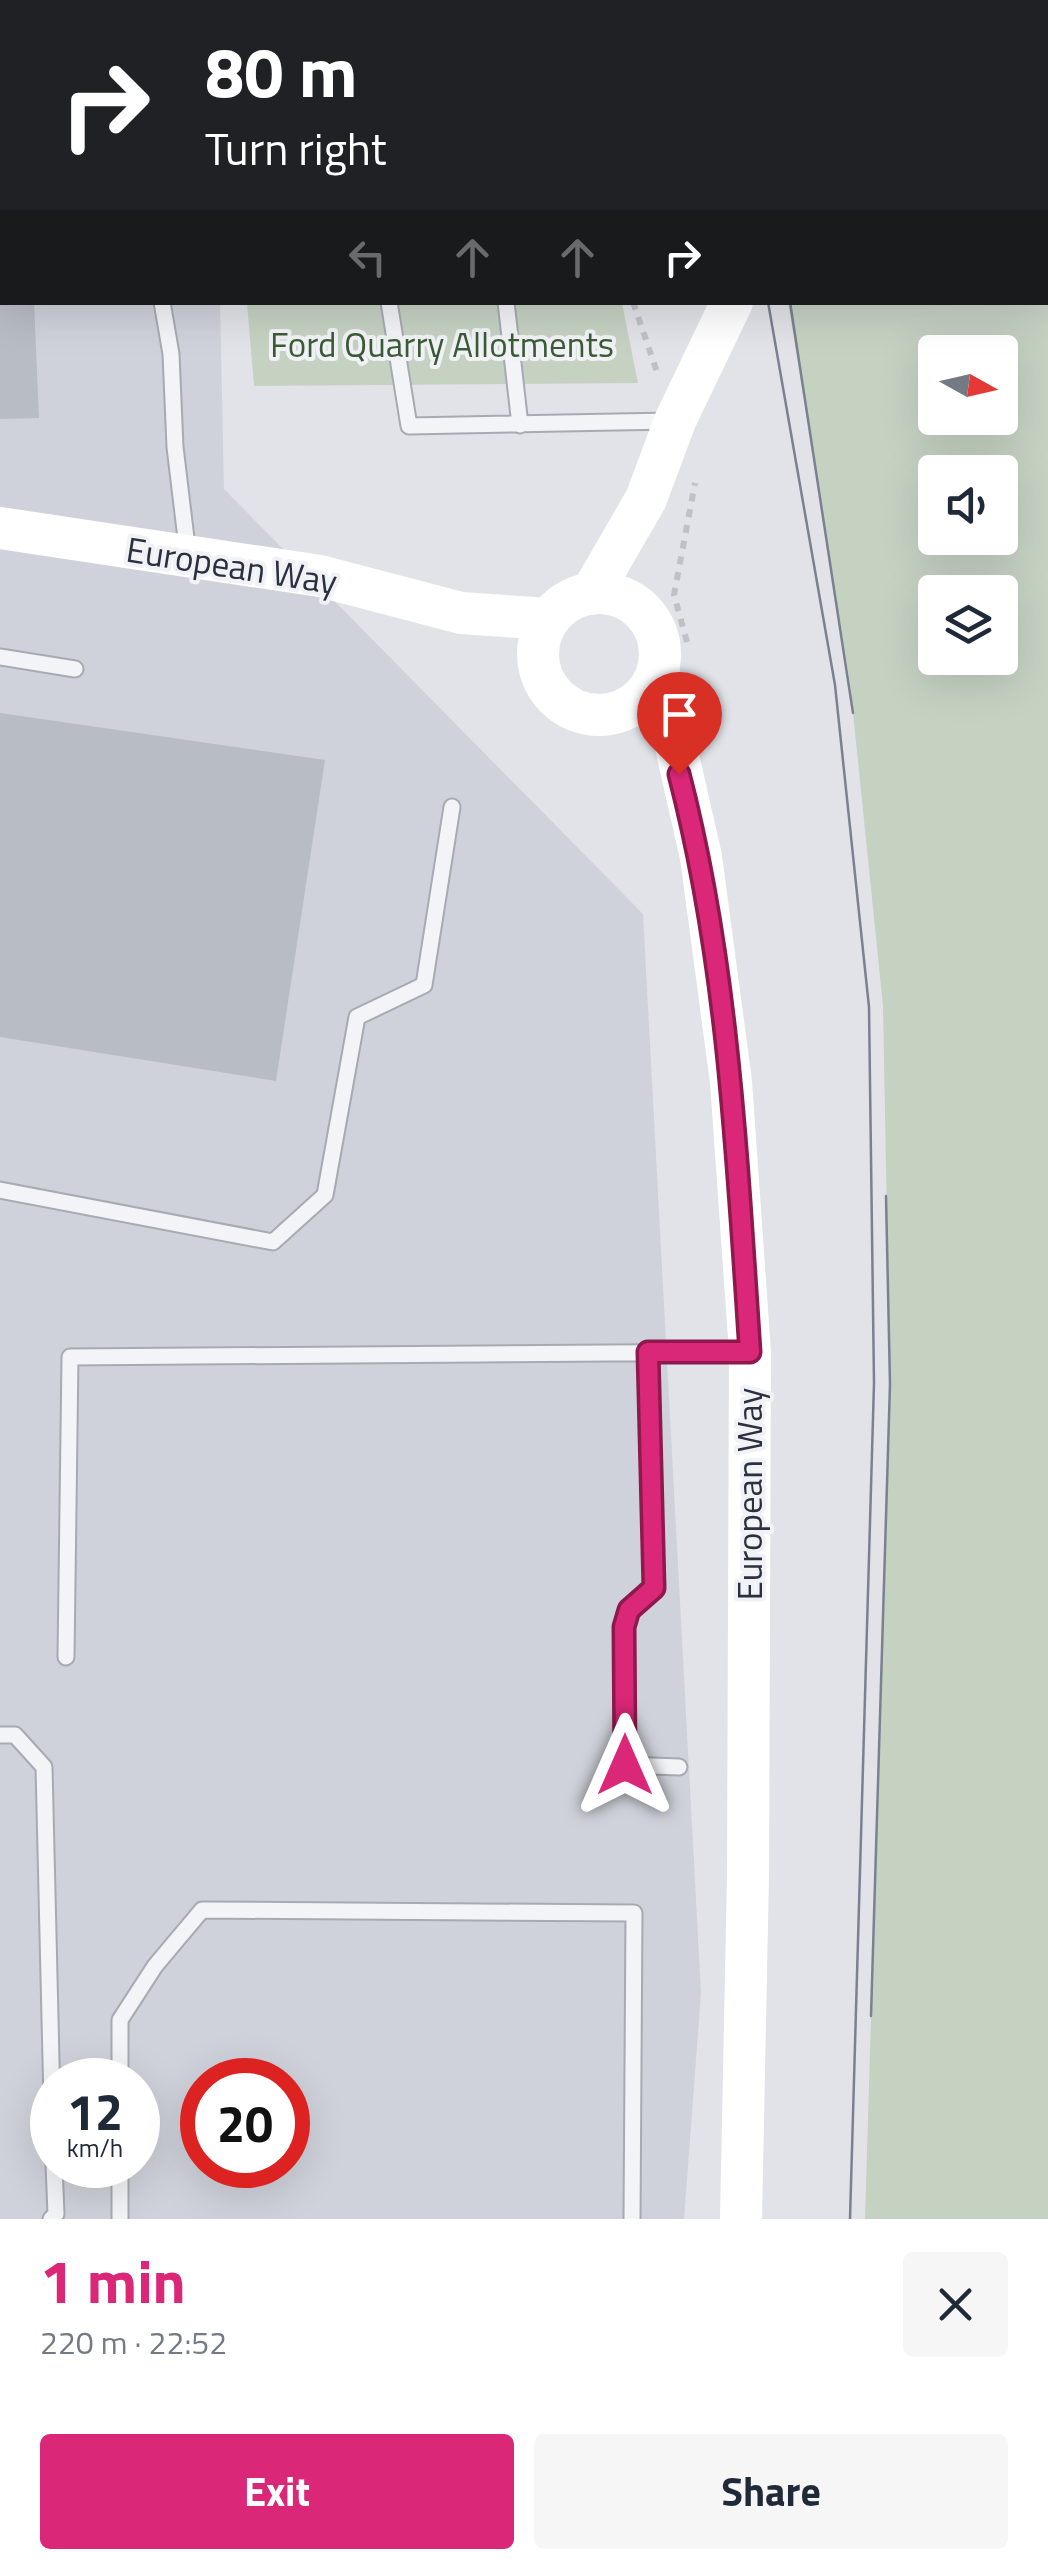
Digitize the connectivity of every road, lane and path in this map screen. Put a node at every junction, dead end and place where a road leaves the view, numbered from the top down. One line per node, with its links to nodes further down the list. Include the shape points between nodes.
1 (163, 305): 10 (lane)
2 (389, 305): 6 (lane, via 409,426)
3 (506, 305): 6 (lane)
4 (731, 305): 5 (street)
5 (675, 421): 6 (lane); 8 (street)
6 (520, 425)
7 (697, 472): 16 (path, via 674,595)
8 (646, 499): 11 (street); 12 (street)
9 (0, 528): 10 (street, European Way)
10 (188, 559): 13 (street, European Way, via 320,576)
11 (590, 594): 12 (street, via 616,595); 14 (street)
12 (635, 605): 16 (street)
13 (461, 614): 14 (street); 17 (street)
14 (549, 618): 17 (street)
15 (0, 656): 18 (lane)
16 (673, 659): 19 (street, via 640,700); 20 (street, European Way)
17 (538, 660): 19 (street, via 549,690 564,705)
18 (75, 669)
19 (592, 715): 20 (street, via 630,732)
20 (679, 774): 24 (street, European Way, via 700,857 732,1082)
21 (452, 807): 22 (lane, via 424,985 357,1017 326,1195 273,1242)
22 (0, 1190)
23 (648, 1352): 24 (lane); 25 (lane, via 70,1357); 27 (lane, via 654,1588 629,1610 624,1627 625,1765)
24 (750, 1352): 35 (street, European Way)
25 (66, 1656)
26 (0, 1735): 28 (lane, via 15,1735 44,1767)
27 (679, 1767)
28 (51, 2058)
29 (120, 2058): 34 (lane, via 120,2020 154,1966 202,1910 634,1914)
30 (55, 2188): 32 (lane)
31 (120, 2188): 33 (lane)
32 (51, 2219)
33 (120, 2219)
34 (632, 2219)
35 (741, 2219)

